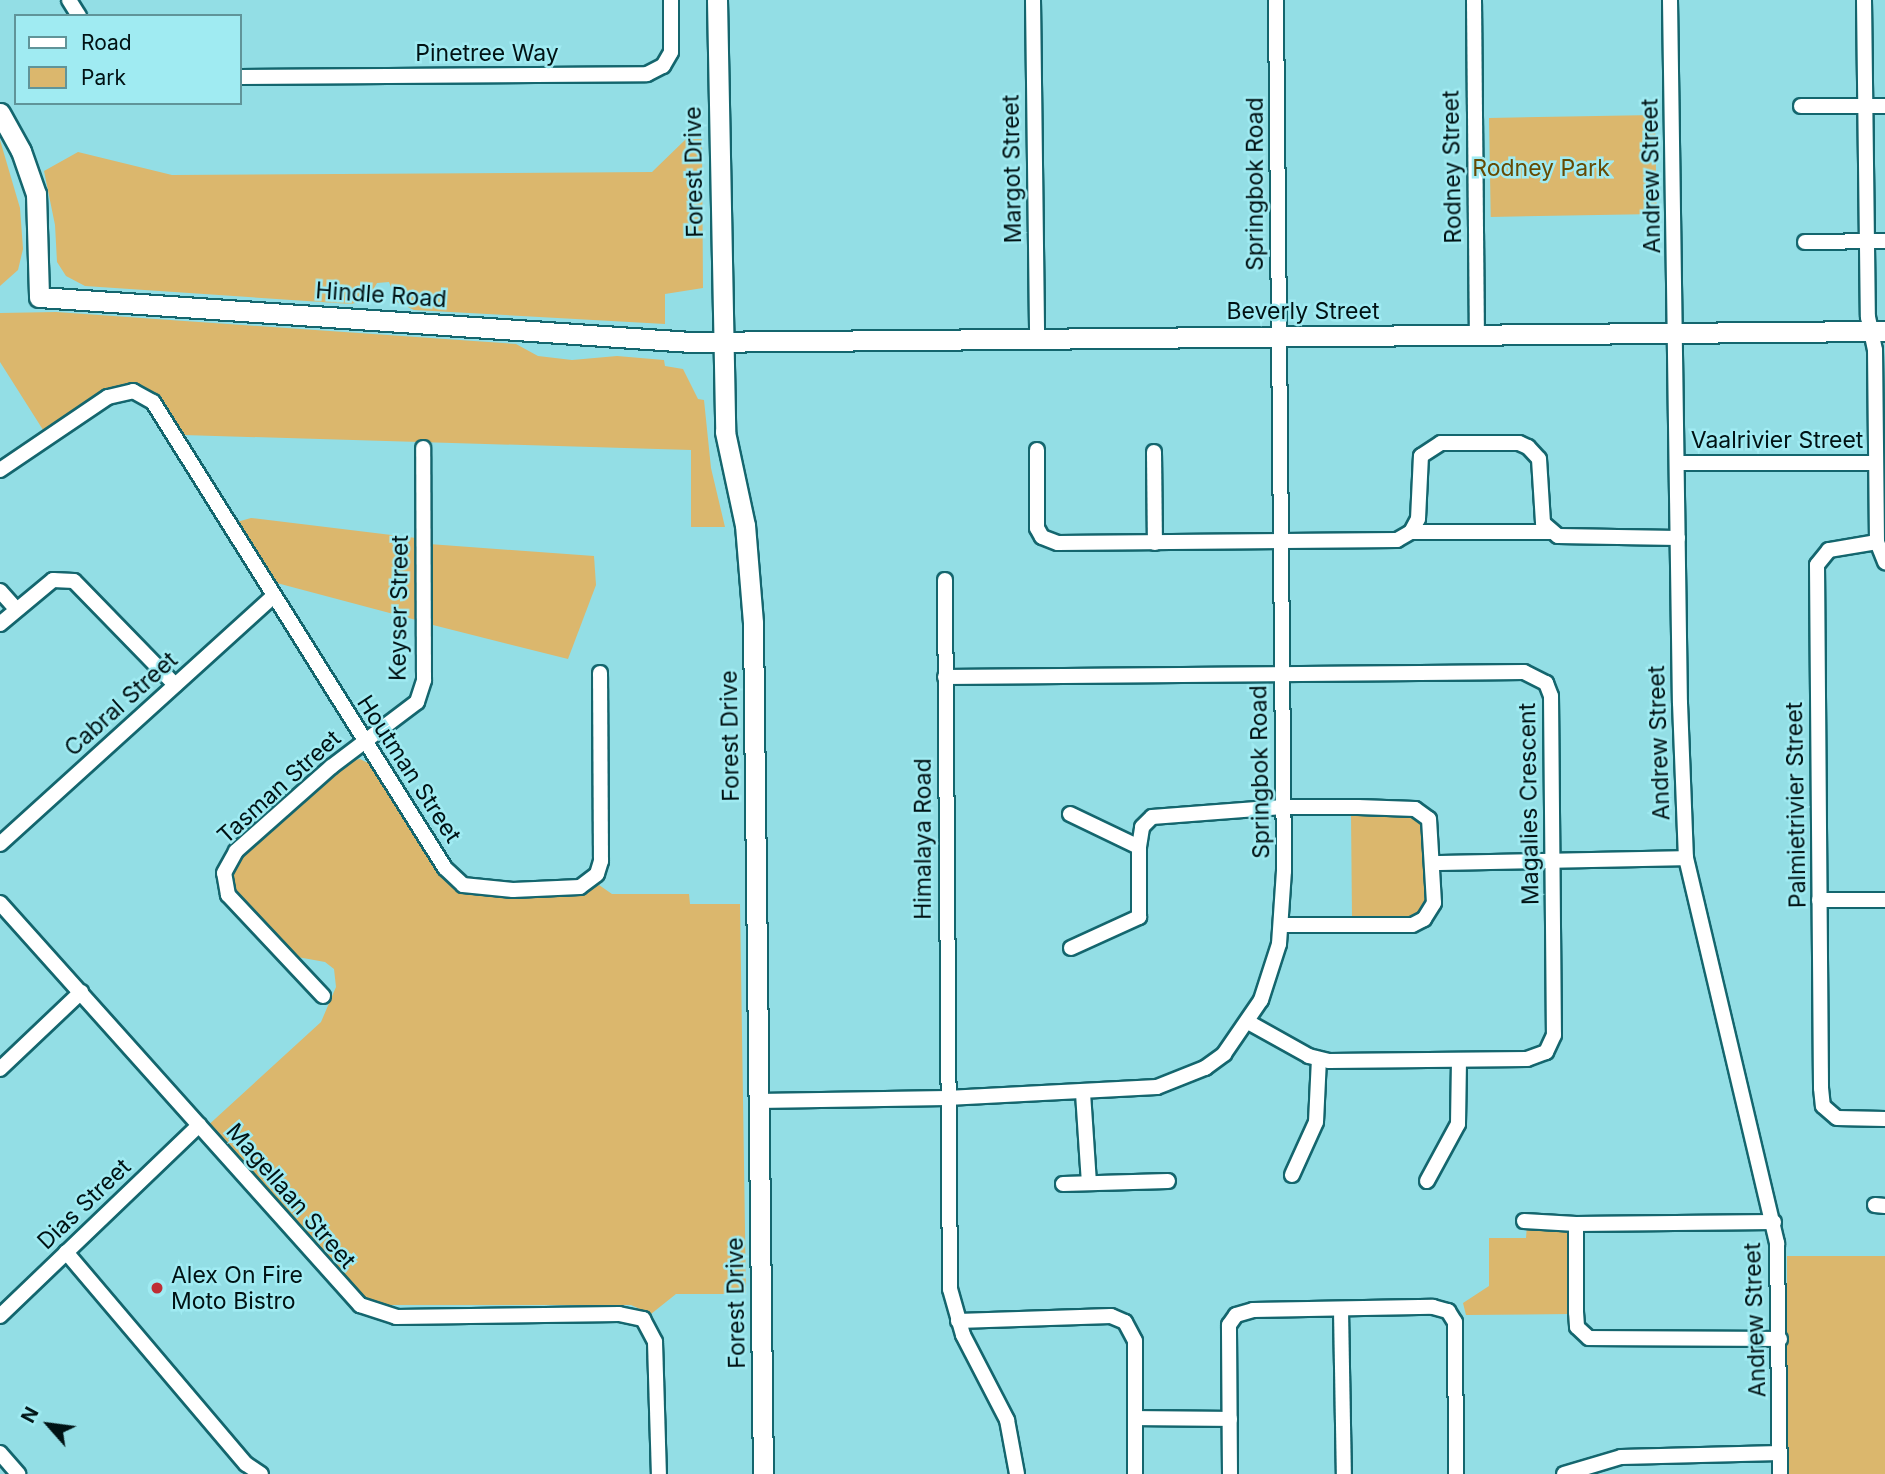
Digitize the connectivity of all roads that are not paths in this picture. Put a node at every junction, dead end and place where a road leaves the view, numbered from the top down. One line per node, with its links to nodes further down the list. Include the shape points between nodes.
1 (671, 0): 8 (street, Pinetree Way, via 671,52 663,66 647,74)
2 (717, 0): 21 (street, Forest Drive)
3 (1033, 0): 20 (street, Margot Street)
4 (1276, 0): 19 (street, Springbok Road)
5 (1474, 0): 18 (street, Rodney Street)
6 (1670, 0): 17 (street, Andrew Street)
7 (1864, 0): 10 (street)
8 (242, 77)
9 (1801, 106): 10 (street)
10 (1866, 106): 11 (street); 14 (street)
11 (1885, 106)
12 (0, 113): 21 (street, Hindle Road, via 21,151 36,194 39,298)
13 (1805, 242): 14 (street)
14 (1867, 242): 15 (street); 16 (street)
15 (1885, 242)
16 (1878, 331): 17 (street, Beverly Street); 26 (street)
17 (1677, 333): 18 (street, Beverly Street); 25 (street, Andrew Street)
18 (1477, 334): 19 (street, Beverly Street)
19 (1279, 335): 20 (street, Beverly Street); 31 (street, Springbok Road)
20 (1037, 338): 21 (street, Beverly Street)
21 (721, 342): 65 (street, Forest Drive, via 725,432 745,525 753,623)
22 (423, 448): 44 (street, Keyser Street, via 422,691 409,712)
23 (1037, 450): 33 (street, via 1037,528 1042,537 1058,543)
24 (1154, 453): 33 (street)
25 (1677, 463): 26 (street, Vaalrivier Street); 30 (street, Andrew Street)
26 (1876, 463): 32 (street)
27 (0, 470): 37 (street, Houtman Street, via 108,397 133,391 153,402)
28 (1411, 532): 29 (street); 29 (street, via 1418,519 1420,456 1441,443 1519,443 1533,451 1539,459 1541,514); 31 (street, via 1397,540)
29 (1550, 532): 30 (street, via 1569,538)
30 (1678, 538): 49 (street, Andrew Street)
31 (1280, 542): 33 (street); 41 (street, Springbok Road)
32 (1877, 542): 34 (street); 52 (street, Palmietrivier Street, via 1829,550 1817,565)
33 (1155, 543)
34 (1885, 562)
35 (945, 580): 42 (street, Himalaya Road)
36 (0, 591): 38 (street)
37 (272, 597): 43 (street, Cabral Street); 44 (street, Houtman Street)
38 (16, 609): 39 (street); 43 (street, via 53,580 74,581)
39 (0, 624)
40 (600, 673): 44 (street, Houtman Street, via 601,861 592,881 580,887 474,888 454,879)
41 (1282, 674): 42 (street, Magalies Crescent); 45 (street, Springbok Road); 50 (street, Magalies Crescent, via 1524,672 1541,677 1551,696)
42 (945, 677): 64 (street, Himalaya Road)
43 (175, 685): 47 (street, Cabral Street)
44 (364, 741): 58 (street, Tasman Street, via 236,851 223,873 228,895)
45 (1283, 807): 48 (street, via 1161,814 1142,827); 51 (street, via 1415,808 1432,826); 55 (street, Springbok Road)
46 (1070, 814): 48 (street)
47 (0, 844)
48 (1139, 847): 56 (street, via 1139,917)
49 (1686, 858): 50 (street); 74 (street, Andrew Street)
50 (1552, 862): 51 (street); 61 (street, Magalies Crescent, via 1553,1041 1534,1058)
51 (1434, 863): 55 (street, via 1434,903 1418,923)
52 (1819, 900): 53 (street); 66 (street, Palmietrivier Street, via 1821,1088 1827,1112 1848,1121)
53 (1885, 900)
54 (0, 903): 57 (street, Magellaan Street)
55 (1282, 925): 59 (street, Springbok Road, via 1268,982)
56 (1071, 948)
57 (81, 992): 62 (street); 67 (street, Magellaan Street)
58 (323, 996)
59 (1248, 1022): 60 (street, Magalies Crescent); 63 (street, Springbok Road, via 1215,1062 1176,1082)
60 (1319, 1059): 61 (street, Magalies Crescent); 68 (street, via 1316,1122)
61 (1459, 1060): 70 (street, via 1458,1124)
62 (0, 1069)
63 (1083, 1093): 64 (street, Springbok Road); 71 (street)
64 (947, 1098): 65 (street, Springbok Road); 79 (street, Himalaya Road, via 950,1263)
65 (758, 1101): 88 (street, Forest Drive)
66 (1885, 1119)
67 (199, 1125): 76 (street, Dias Street); 87 (street, Magellaan Street, via 360,1305 396,1317 619,1314 643,1320 655,1342)
68 (1292, 1175)
69 (1168, 1181): 71 (street)
70 (1427, 1181)
71 (1089, 1183): 72 (street)
72 (1063, 1184)
73 (1524, 1221): 75 (street)
74 (1773, 1223): 75 (street); 80 (street, Andrew Street, via 1780,1267)
75 (1576, 1224): 80 (street, via 1577,1327 1590,1338)
76 (66, 1252): 78 (street, Dias Street); 86 (street, via 246,1464)
77 (1341, 1310): 82 (street, via 1253,1310 1232,1319); 92 (street); 93 (street, via 1438,1307 1453,1317)
78 (0, 1316)
79 (958, 1321): 81 (street, via 1033,1316 1118,1318 1131,1329 1135,1341); 89 (street, via 998,1395)
80 (1780, 1339): 84 (street, Andrew Street)
81 (1136, 1418): 82 (street); 90 (street)
82 (1230, 1419): 91 (street)
83 (0, 1452): 85 (street)
84 (1780, 1453): 94 (street, via 1621,1457); 95 (street, Andrew Street)
85 (18, 1474)
86 (261, 1474)
87 (659, 1474)
88 (763, 1474)
89 (1017, 1474)
90 (1135, 1474)
91 (1230, 1474)
92 (1344, 1474)
93 (1456, 1474)
94 (1564, 1474)
95 (1780, 1474)

